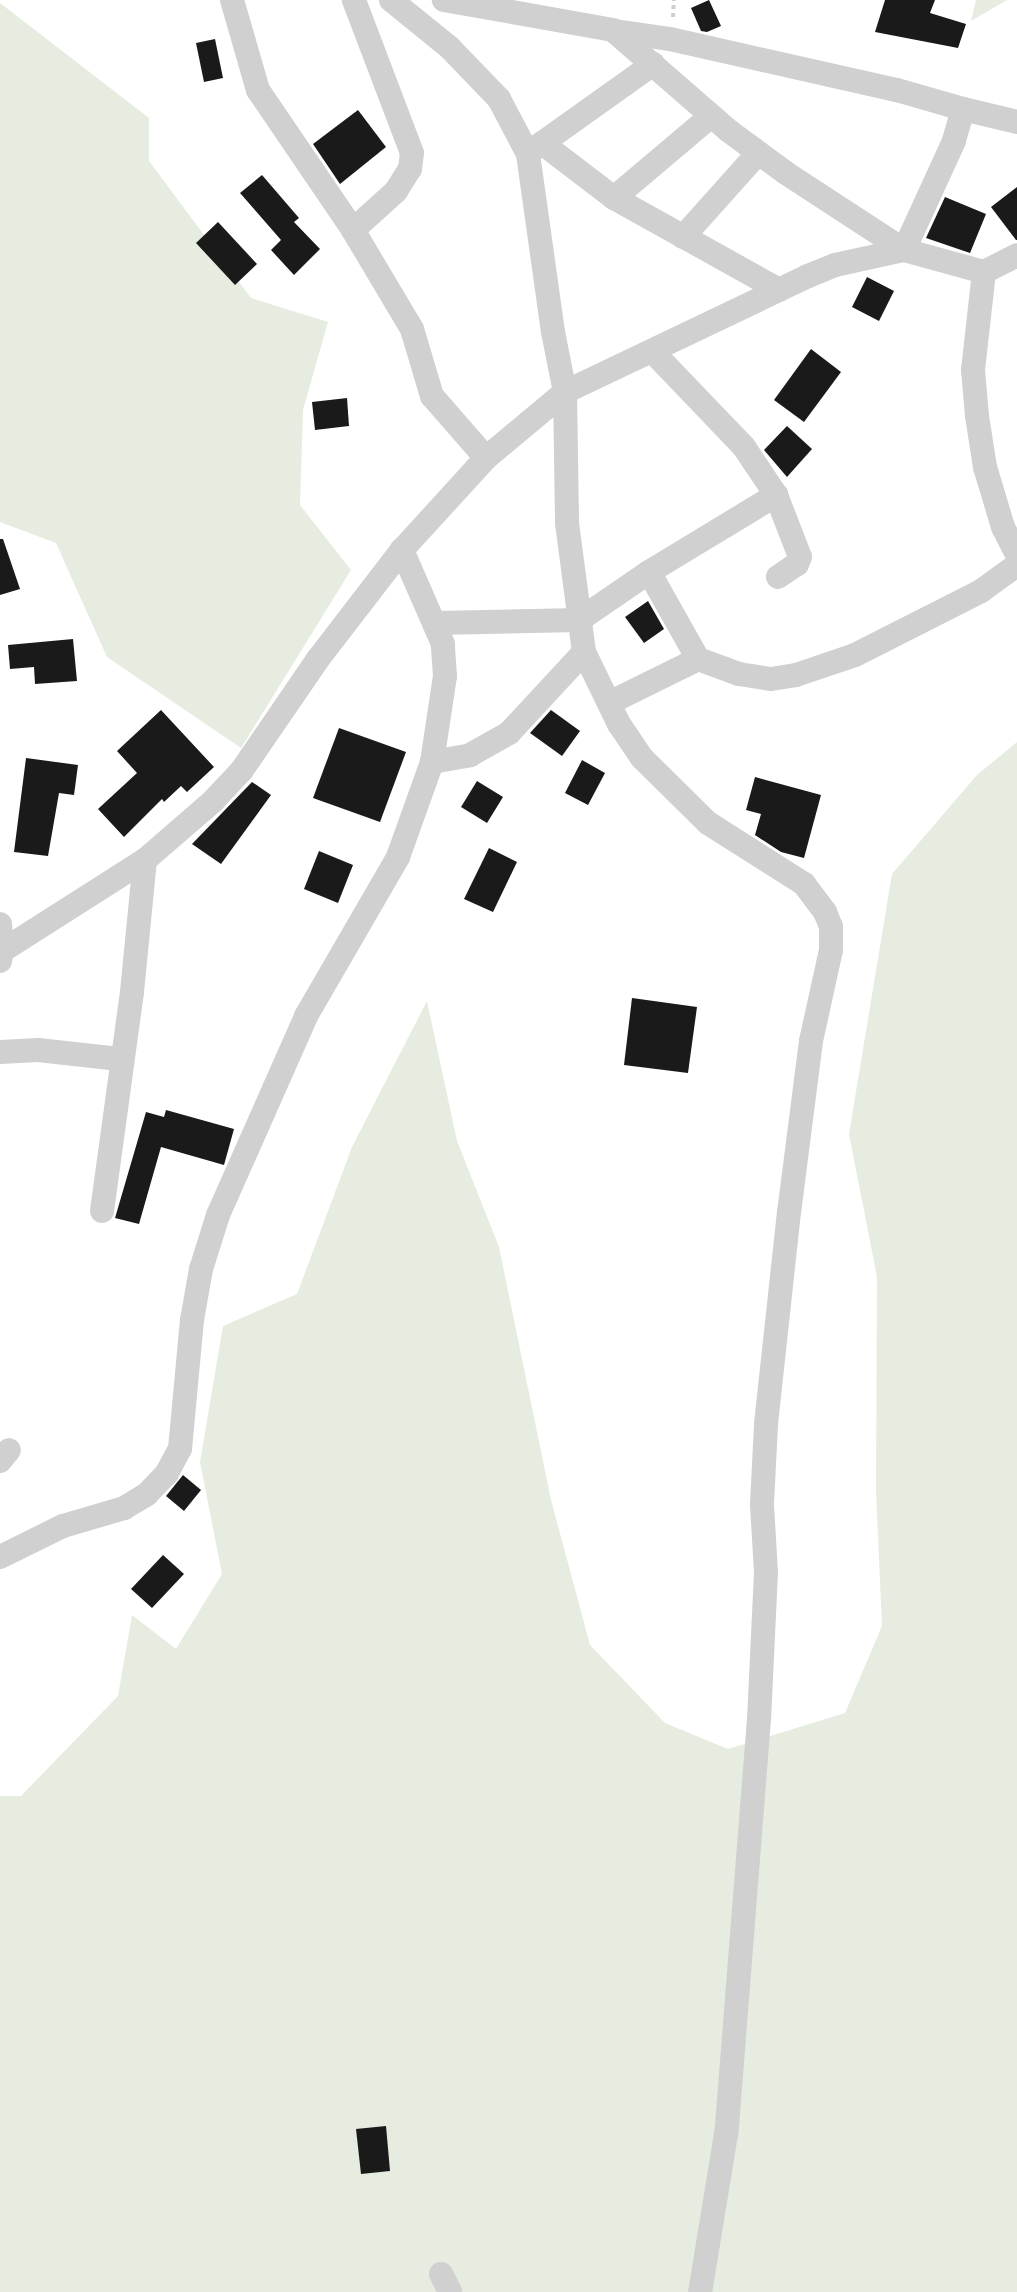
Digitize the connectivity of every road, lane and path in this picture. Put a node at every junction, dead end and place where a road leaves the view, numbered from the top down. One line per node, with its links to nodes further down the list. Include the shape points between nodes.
1 (232, 0): 13 (street, via 258,90)
2 (354, 0): 13 (street, via 412,153 410,169 396,191)
3 (391, 0): 10 (street, via 450,48 499,99)
4 (444, 0): 5 (street)
5 (613, 30): 6 (street); 7 (street)
6 (653, 64): 8 (street); 10 (street)
7 (963, 109): 9 (street); 15 (street, via 954,141)
8 (711, 116): 11 (street); 12 (street)
9 (1017, 122)
10 (535, 149): 12 (street); 20 (street, via 553,332)
11 (758, 153): 14 (street); 15 (street)
12 (614, 198): 14 (street)
13 (353, 230): 21 (street, via 419,342 432,396)
14 (683, 237): 18 (street)
15 (904, 250): 17 (street); 18 (street, via 835,265)
16 (1017, 255): 17 (street)
17 (984, 272): 24 (street, via 973,370 977,416 985,467)
18 (779, 290): 19 (street)
19 (654, 353): 20 (street); 22 (street, via 744,447)
20 (565, 392): 21 (street); 28 (street, via 567,523)
21 (486, 458): 23 (street)
22 (776, 495): 26 (street); 27 (street, via 800,557)
23 (402, 550): 29 (street); 34 (street, via 242,770)
24 (1017, 554)
25 (1017, 565): 31 (street, via 981,591 855,655 796,675 771,679 739,674)
26 (649, 572): 28 (street); 31 (street)
27 (778, 577)
28 (579, 620): 29 (street); 30 (street)
29 (435, 623): 33 (street, via 445,676)
30 (584, 652): 32 (street); 33 (street, via 509,733 470,755)
31 (698, 659): 32 (street)
32 (609, 703): 41 (street, via 642,758 662,779 708,823 804,884 831,927 811,1041 766,1425 761,1691 726,2134)
33 (432, 762): 40 (street, via 398,857 306,1016 218,1215 192,1320 180,1449 167,1473 136,1501 39,1536)
34 (145, 860): 36 (street); 38 (street)
35 (0, 924): 36 (street)
36 (1, 956)
37 (0, 1052): 38 (street, via 38,1050)
38 (120, 1059): 39 (street)
39 (102, 1211)
40 (0, 1557)
41 (700, 2292)

